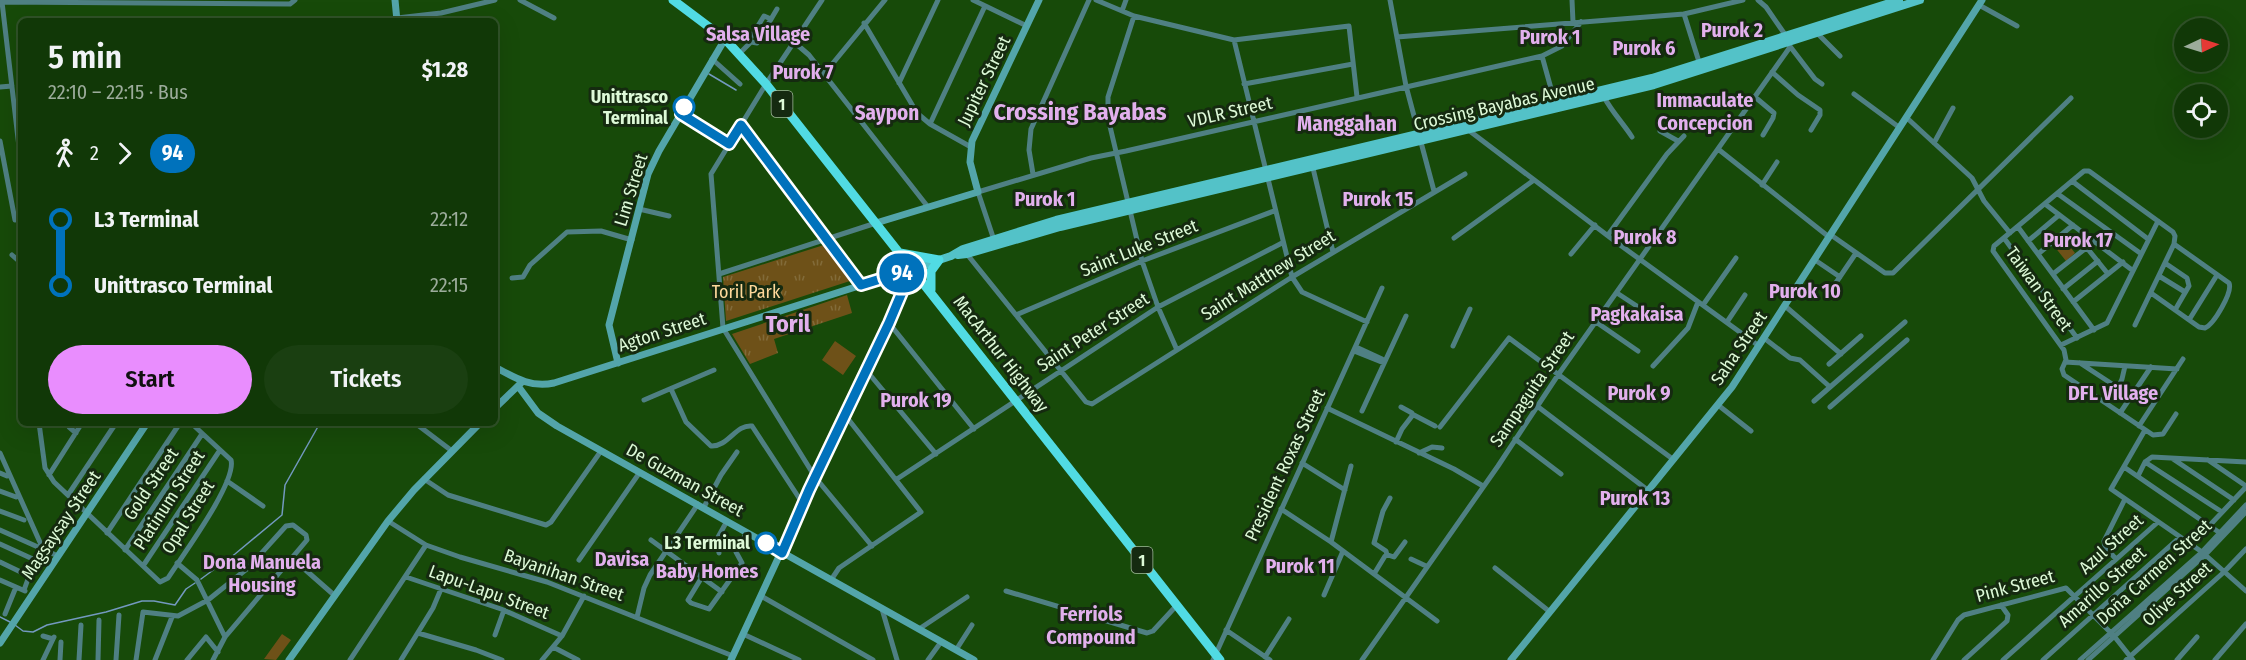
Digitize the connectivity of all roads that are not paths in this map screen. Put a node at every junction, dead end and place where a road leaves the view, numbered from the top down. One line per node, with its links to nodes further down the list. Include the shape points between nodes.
1 (295, 0): 21 (street, via 290,4)
2 (395, 0): 29 (street)
3 (495, 0): 30 (street)
4 (520, 0): 31 (street)
5 (673, 0): 39 (highway, MacArthur Highway / 1)
6 (822, 0): 41 (street)
7 (885, 0): 34 (street)
8 (938, 0): 51 (street)
9 (973, 0): 24 (street)
10 (1039, 0): 35 (street, Jupiter Street)
11 (1089, 0): 90 (street, via 1031,129)
12 (1096, 0): 26 (street)
13 (1126, 0): 26 (street)
14 (1390, 0): 38 (street)
15 (1572, 0): 32 (street)
16 (1743, 0): 27 (street)
17 (1758, 0): 42 (street)
18 (1899, 0): 42 (main road, Crossing Bayabas Avenue)
19 (1920, 0): 37 (main road, Crossing Bayabas Avenue)
20 (40, 1): 21 (street); 22 (street)
21 (69, 1)
22 (5, 2): 56 (street)
23 (1980, 3): 36 (street); 67 (street, Saha Street)
24 (985, 6): 35 (street); 69 (street)
25 (777, 9): 43 (street, via 771,19 765,16)
26 (1122, 11): 28 (street)
27 (1684, 14): 33 (street); 48 (street)
28 (1134, 16): 40 (street); 86 (street, via 1108,97)
29 (397, 18)
30 (404, 18)
31 (554, 18)
32 (1573, 22): 33 (street); 38 (street)
33 (1581, 22): 44 (street, VDLR Street, via 1562,46)
34 (864, 23): 50 (street); 51 (street)
35 (1027, 26): 84 (street, Jupiter Street)
36 (2017, 26)
37 (1816, 33): 42 (main road, Crossing Bayabas Avenue); 45 (street)
38 (1397, 37): 57 (street)
39 (724, 39): 43 (highway, MacArthur Highway / 1); 46 (street, Lim Street)
40 (1234, 40): 47 (street, via 1349,26); 54 (street)
41 (795, 42): 50 (street); 53 (street)
42 (1788, 42): 48 (main road, Crossing Bayabas Avenue); 49 (street, Sampaguita Street); 55 (street)
43 (740, 54): 53 (highway, MacArthur Highway / 1)
44 (1542, 56): 57 (street, VDLR Street); 64 (street)
45 (1840, 56)
46 (712, 59): 52 (street); 66 (street, Lim Street)
47 (1353, 64): 54 (street); 60 (street)
48 (1700, 67): 61 (main road, Crossing Bayabas Avenue, via 1654,85); 64 (main road, Crossing Bayabas Avenue)
49 (1772, 72): 62 (street, Sampaguita Street); 74 (street, via 1820,110)
50 (824, 74): 101 (street)
51 (899, 83): 69 (street, via 912,107)
52 (740, 84)
53 (766, 84): 70 (street); 108 (highway, MacArthur Highway / 1)
54 (1244, 84): 68 (street)
55 (1822, 84)
56 (12, 86): 58 (street); 79 (street)
57 (1406, 86): 60 (street, VDLR Street); 77 (street)
58 (0, 87)
59 (1854, 94): 72 (street)
60 (1358, 97): 68 (street, VDLR Street)
61 (1604, 97): 64 (main road, Crossing Bayabas Avenue); 78 (street)
62 (1755, 97): 75 (street, via 1774,116); 85 (street, Sampaguita Street)
63 (2071, 98): 95 (street)
64 (1556, 105): 71 (main road, Crossing Bayabas Avenue)
65 (1953, 108): 82 (street)
66 (681, 114): 83 (street); 102 (street, Lim Street, via 648,174)
67 (1906, 118): 72 (street, Saha Street); 82 (street)
68 (1253, 122): 86 (street, VDLR Street); 89 (street)
69 (930, 124): 84 (street)
70 (741, 125): 83 (street); 116 (street)
71 (1464, 127): 77 (main road, Crossing Bayabas Avenue); 92 (street)
72 (1900, 128): 113 (street, Saha Street)
73 (1660, 130): 81 (street)
74 (1811, 130)
75 (1763, 135)
76 (1684, 136): 81 (street)
77 (1419, 137): 88 (main road, Crossing Bayabas Avenue); 96 (street)
78 (1632, 137)
79 (18, 138)
80 (0, 141): 106 (street)
81 (1678, 141): 112 (street)
82 (1934, 143): 95 (street, via 1972,178)
83 (729, 144): 145 (street, via 711,176)
84 (970, 147): 97 (street, Jupiter Street)
85 (1718, 149): 94 (street); 134 (street, Sampaguita Street)
86 (1115, 153): 90 (street, VDLR Street); 100 (street)
87 (1777, 162): 94 (street)
88 (1311, 163): 89 (main road, Crossing Bayabas Avenue); 126 (street)
89 (1265, 173): 100 (main road, Crossing Bayabas Avenue); 103 (street)
90 (1033, 174): 97 (street, VDLR Street)
91 (1465, 174): 96 (street, Saint Matthew Street)
92 (1534, 180): 109 (street); 115 (street)
93 (2072, 181): 98 (street); 107 (street, via 2086,170); 117 (street)
94 (1762, 185): 113 (street)
95 (1978, 189): 114 (street); 128 (street, via 1891,274)
96 (1434, 191): 126 (street, Saint Matthew Street)
97 (978, 192): 101 (street, VDLR Street); 121 (street, Jupiter Street)
98 (2058, 194): 99 (street); 129 (street)
99 (2045, 204): 104 (street); 111 (street)
100 (1128, 206): 121 (main road, Crossing Bayabas Avenue, via 1056,220); 138 (street)
101 (928, 207): 108 (street, VDLR Street)
102 (639, 208): 105 (street); 118 (street, Lim Street)
103 (1275, 211): 122 (street); 138 (street, Saint Luke Street)
104 (2059, 215): 110 (street); 119 (street)
105 (669, 216)
106 (15, 220)
107 (2158, 221): 117 (street); 123 (street, via 2174,234)
108 (876, 223): 116 (street); 127 (highway, MacArthur Highway / 1)
109 (1595, 225): 112 (street); 130 (street)
110 (2073, 225): 120 (street); 131 (street)
111 (2018, 227): 114 (street); 119 (street)
112 (1608, 236): 134 (street)
113 (1830, 236): 128 (street); 137 (street, Saha Street)
114 (2007, 236): 183 (street); 185 (street, Taiwan Street, via 1993,250)
115 (1454, 238)
116 (827, 239): 145 (street); 154 (street)
117 (2148, 239): 129 (street)
118 (632, 240): 152 (street, via 601,231 567,231 523,277); 195 (street, Lim Street, via 609,325)
119 (2028, 241): 131 (street)
120 (2095, 241): 124 (street); 140 (street)
121 (995, 243): 125 (main road, Crossing Bayabas Avenue)
122 (1282, 243): 150 (street); 166 (street, Saint Peter Street)
123 (2174, 244): 141 (street); 148 (street)
124 (2087, 248): 139 (street); 146 (street)
125 (965, 252): 136 (main road, Crossing Bayabas Avenue); 169 (street)
126 (1333, 252): 150 (street, Saint Matthew Street)
127 (900, 253): 136 (highway); 142 (highway, MacArthur Highway / 1)
128 (1856, 253): 151 (street)
129 (2140, 253): 143 (street)
130 (1571, 254)
131 (2038, 254): 146 (street)
132 (12, 255): 135 (street)
133 (1737, 258): 164 (street)
134 (1640, 259): 160 (street, Sampaguita Street); 164 (street)
135 (18, 260)
136 (939, 260): 142 (main road, Crossing Bayabas Avenue); 158 (highway, via 931,272)
137 (1815, 260): 151 (street); 165 (street, Saha Street)
138 (1142, 261): 166 (street); 169 (street, Saint Luke Street)
139 (2098, 261): 147 (street); 156 (street)
140 (2123, 262): 143 (street); 147 (street)
141 (2165, 263): 149 (street); 159 (street, via 2189,280)
142 (912, 269): 144 (street, Agton Street); 153 (street); 158 (highway, MacArthur Highway / 1)
143 (2132, 270): 180 (street, via 2107,322)
144 (900, 273): 153 (street); 154 (street, Agton Street)
145 (718, 274): 179 (street)
146 (2053, 274): 156 (street)
147 (2108, 274): 163 (street)
148 (2217, 275): 171 (street); 171 (street, via 2231,289 2212,323 2202,328)
149 (2159, 276): 159 (street); 161 (street)
150 (1292, 277): 173 (street, via 1302,292); 189 (street, Saint Matthew Street)
151 (1840, 277): 157 (street)
152 (512, 279)
153 (908, 280): 177 (street)
154 (861, 285): 179 (street, Agton Street)
155 (1383, 288): 173 (street, President Roxas Street)
156 (2063, 289): 163 (street)
157 (1831, 290)
158 (931, 292): 215 (highway, MacArthur Highway / 1)
159 (2185, 292): 168 (street)
160 (1617, 293): 172 (street); 174 (street, Sampaguita Street)
161 (2151, 293): 168 (street); 178 (street)
162 (1745, 295): 175 (street)
163 (2073, 302): 180 (street)
164 (1701, 303): 175 (street); 198 (street, via 1688,328)
165 (1785, 306): 182 (street, Saha Street); 191 (street)
166 (1158, 307): 189 (street); 205 (street, Saint Peter Street)
167 (1470, 309): 186 (street)
168 (2175, 310): 171 (street)
169 (1016, 315): 205 (street)
170 (1406, 316): 196 (street)
171 (2189, 320)
172 (1658, 321)
173 (1366, 322): 188 (street, President Roxas Street)
174 (1596, 322): 190 (street); 206 (street, Sampaguita Street)
175 (1727, 322): 187 (street)
176 (1905, 322): 207 (street)
177 (889, 323): 204 (street); 238 (street)
178 (2135, 325)
179 (723, 328): 195 (street, Agton Street); 266 (street)
180 (2094, 330): 183 (street)
181 (1861, 336): 191 (street)
182 (1764, 338): 187 (street, Saha Street); 209 (street, via 1790,358 1800,360)
183 (2077, 338): 185 (street)
184 (1907, 340): 210 (street)
185 (2061, 345): 193 (street, Taiwan Street)
186 (1453, 346)
187 (1759, 346): 218 (street, Saha Street)
188 (1355, 349): 196 (street); 222 (street, President Roxas Street)
189 (1177, 350): 205 (street, Saint Matthew Street, via 1090,404)
190 (1638, 351)
191 (1841, 354): 197 (street)
192 (2183, 359): 201 (street)
193 (2066, 362): 194 (street); 224 (street, Taiwan Street, via 2064,375)
194 (2079, 362): 199 (street); 211 (street)
195 (618, 363): 208 (street, Agton Street, via 549,384)
196 (1384, 363): 223 (street)
197 (1829, 364)
198 (1653, 366)
199 (2125, 366): 200 (street); 211 (street)
200 (2151, 367): 201 (street); 213 (street)
201 (2177, 369): 237 (street)
202 (498, 370): 208 (street)
203 (714, 370): 212 (street)
204 (866, 370): 227 (street); 251 (street)
205 (1060, 371): 215 (street, Saint Peter Street)
206 (1558, 375): 219 (street, Sampaguita Street); 225 (street, via 1509,338 1438,426); 253 (street)
207 (1842, 377): 209 (street); 210 (street)
208 (520, 384): 217 (street); 247 (street, De Guzman Street, via 545,418)
209 (1830, 387): 216 (street)
210 (1853, 387): 221 (street)
211 (2118, 388): 213 (street)
212 (670, 389): 214 (street); 280 (street, via 686,422 711,446 722,444 743,427 752,426)
213 (2132, 397): 224 (street)
214 (644, 400)
215 (1016, 400): 238 (street, Saint Peter Street); 347 (highway, MacArthur Highway / 1)
216 (1814, 402)
217 (498, 405)
218 (1718, 405): 239 (street); 253 (street, Saha Street)
219 (1537, 406): 242 (street, Sampaguita Street); 274 (street)
220 (1401, 407): 225 (street)
221 (1830, 407)
222 (1327, 408): 243 (street); 257 (street, President Roxas Street)
223 (1362, 411)
224 (2120, 413): 237 (street)
225 (1412, 414): 243 (street)
226 (2176, 414): 237 (street, via 2160,435)
227 (845, 415): 266 (street); 268 (street)
228 (39, 426): 263 (street)
229 (70, 426): 240 (street)
230 (80, 426): 240 (street)
231 (114, 426): 275 (street)
232 (145, 426): 288 (street, Magsaysay Street)
233 (178, 426): 297 (street)
234 (194, 426): 241 (street)
235 (419, 426): 246 (street)
236 (477, 426): 246 (street)
237 (2142, 428): 259 (street)
238 (974, 429): 251 (street, Saint Peter Street)
239 (1752, 431)
240 (76, 433): 263 (street)
241 (202, 434): 245 (street); 307 (street, Gold Street)
242 (1515, 440): 262 (street); 270 (street, Sampaguita Street)
243 (1396, 442): 250 (street)
244 (1442, 448): 250 (street, via 1432,447)
245 (220, 450): 269 (street, Opal Street, via 232,464); 321 (street, Platinum Street)
246 (452, 451): 267 (street)
247 (601, 451): 260 (street, De Guzman Street); 267 (street, via 547,525 448,495)
248 (737, 452): 283 (street)
249 (0, 453): 305 (street)
250 (1419, 453): 270 (street)
251 (936, 454): 268 (street, Saint Peter Street)
252 (2172, 458): 254 (street); 255 (street, via 2152,457); 279 (street)
253 (1674, 460): 274 (street, Saha Street)
254 (2207, 460): 256 (street); 271 (street)
255 (2145, 462): 265 (street); 286 (street)
256 (2246, 462)
257 (1302, 463): 272 (street); 284 (street, President Roxas Street)
258 (1351, 466): 272 (street)
259 (2124, 467): 265 (street); 278 (street, via 2111,489)
260 (640, 472): 283 (street, De Guzman Street); 318 (street)
261 (0, 473): 264 (street)
262 (1561, 474)
263 (49, 475): 275 (street)
264 (7, 476)
265 (2138, 476): 293 (street)
266 (815, 477): 280 (street); 304 (street)
267 (424, 479): 290 (street)
268 (897, 479): 304 (street, via 921,512)
269 (227, 481): 282 (street); 320 (street, Opal Street)
270 (1484, 486): 322 (street, Sampaguita Street)
271 (2246, 487): 279 (street)
272 (1345, 490): 300 (street)
273 (0, 491): 276 (street)
274 (1649, 491): 404 (street, Saha Street)
275 (68, 495): 288 (street)
276 (16, 497)
277 (1390, 498): 313 (street, via 1374,543)
278 (2125, 499): 292 (street); 317 (street, via 2104,541)
279 (2234, 500): 286 (street)
280 (803, 504): 311 (street)
281 (2246, 505): 296 (street, Doña Carmen Street)
282 (263, 506)
283 (701, 506): 291 (street, De Guzman Street); 308 (street)
284 (1281, 509): 300 (street); 364 (street, President Roxas Street)
285 (0, 511): 289 (street)
286 (2222, 512): 293 (street)
287 (2246, 512): 312 (street, Doña Carmen Street)
288 (87, 513): 297 (street); 314 (street, Magsaysay Street)
289 (24, 520)
290 (388, 520): 303 (street, Bayanihan Street); 338 (street)
291 (727, 520): 295 (street, De Guzman Street); 310 (street, via 717,539)
292 (2158, 522): 298 (street); 317 (street, Azul Street)
293 (2210, 525): 296 (street)
294 (0, 530): 305 (street)
295 (747, 532): 311 (street, De Guzman Street); 337 (street, via 736,552 742,563)
296 (2220, 532): 312 (street, Doña Carmen Street)
297 (107, 533): 307 (street)
298 (2180, 537): 312 (street); 354 (street, Amarillo Street)
299 (651, 540): 308 (street)
300 (1331, 542): 309 (street)
301 (1404, 542): 313 (street, via 1394,557)
302 (0, 544): 326 (street, via 34,560)
303 (426, 545): 327 (street); 341 (street, Bayanihan Street)
304 (872, 546): 329 (street, via 839,568)
305 (43, 549): 314 (street)
306 (2246, 549): 324 (street, Olive Street)
307 (125, 550): 321 (street)
308 (666, 551): 328 (street); 356 (street, via 644,588)
309 (1343, 551): 325 (street); 343 (street)
310 (719, 553)
311 (782, 553): 329 (street, De Guzman Street); 342 (street)
312 (2204, 553): 324 (street); 367 (street, Doña Carmen Street)
313 (1387, 555): 325 (street)
314 (58, 556): 339 (street, Magsaysay Street)
315 (293, 559): 338 (street); 346 (street, via 307,540 293,525 286,526 248,568); 371 (street)
316 (1411, 559): 322 (street)
317 (2116, 559): 340 (street, Azul Street)
318 (579, 560)
319 (0, 562): 326 (street)
320 (177, 564): 321 (street, Opal Street, via 163,581); 346 (street, via 197,580)
321 (143, 566)
322 (1426, 566): 344 (street, Sampaguita Street)
323 (1495, 568): 351 (street)
324 (2224, 572): 336 (street); 382 (street, Olive Street)
325 (1374, 574): 344 (street)
326 (29, 576): 334 (street)
327 (405, 577): 333 (street, Lapu-Lapu Street); 393 (street)
328 (702, 577): 337 (street); 337 (street, via 689,598 690,603 709,609)
329 (831, 580): 349 (street, De Guzman Street)
330 (1, 581): 331 (street); 332 (street)
331 (16, 587): 334 (street); 352 (street)
332 (0, 589)
333 (441, 589): 350 (street, Lapu-Lapu Street); 365 (street)
334 (24, 590): 339 (street)
335 (1006, 591): 347 (street, via 1147,633 1153,632)
336 (2246, 591)
337 (722, 592)
338 (334, 594): 392 (street)
339 (32, 595): 375 (street, Magsaysay Street)
340 (2076, 595): 348 (street, Pink Street, via 2062,588); 354 (street, Pink Street); 407 (street, Azul Street)
341 (584, 596): 356 (street, Bayanihan Street); 370 (street)
342 (761, 596): 366 (street); 399 (street)
343 (1324, 596)
344 (1405, 596): 359 (street); 403 (street, Sampaguita Street)
345 (967, 597): 363 (street)
346 (208, 600): 355 (street); 371 (street)
347 (1177, 605): 380 (highway, MacArthur Highway / 1)
348 (2001, 605): 405 (street, Pink Street, via 1961,617); 406 (street, via 2008,615 2007,621)
349 (882, 609): 363 (street, De Guzman Street); 400 (street)
350 (504, 610): 368 (street); 370 (street, Lapu-Lapu Street)
351 (1550, 612)
352 (5, 614)
353 (119, 615): 387 (street)
354 (2093, 615): 367 (street, Pink Street); 408 (street, Amarillo Street)
355 (172, 617): 388 (street, via 143,612); 389 (street)
356 (638, 617): 379 (street, Bayanihan Street)
357 (1290, 619): 381 (street)
358 (99, 620): 386 (street)
359 (1437, 621)
360 (2246, 624): 412 (street)
361 (972, 625): 377 (street)
362 (81, 626): 385 (street)
363 (919, 629): 374 (street, De Guzman Street)
364 (1226, 630): 380 (street, President Roxas Street); 381 (street)
365 (418, 633): 394 (street); 395 (street)
366 (743, 634): 379 (street); 398 (street)
367 (2112, 634): 382 (street, Pink Street); 409 (street, Doña Carmen Street); 410 (street, Doña Carmen Street)
368 (495, 635)
369 (43, 636): 383 (street, via 54,638)
370 (562, 636): 376 (street)
371 (225, 637): 378 (street)
372 (2197, 637): 411 (street)
373 (61, 642): 384 (street)
374 (941, 642): 377 (street, De Guzman Street); 401 (street)
375 (0, 643)
376 (553, 647): 396 (street); 397 (street)
377 (956, 650): 402 (street, De Guzman Street)
378 (218, 652): 390 (street, via 206,637); 391 (street)
379 (732, 658)
380 (1216, 658)
381 (1268, 659)
382 (2130, 659)
383 (43, 660)
384 (60, 660)
385 (79, 660)
386 (98, 660)
387 (116, 660)
388 (136, 660)
389 (155, 660)
390 (187, 660)
391 (213, 660)
392 (289, 660)
393 (350, 660)
394 (401, 660)
395 (501, 660)
396 (542, 660)
397 (578, 660)
398 (799, 660)
399 (873, 660)
400 (897, 660)
401 (928, 660)
402 (973, 660)
403 (1362, 660)
404 (1511, 660)
405 (1933, 660)
406 (1964, 660)
407 (2003, 660)
408 (2043, 660)
409 (2080, 660)
410 (2088, 660)
411 (2177, 660)
412 (2215, 660)

